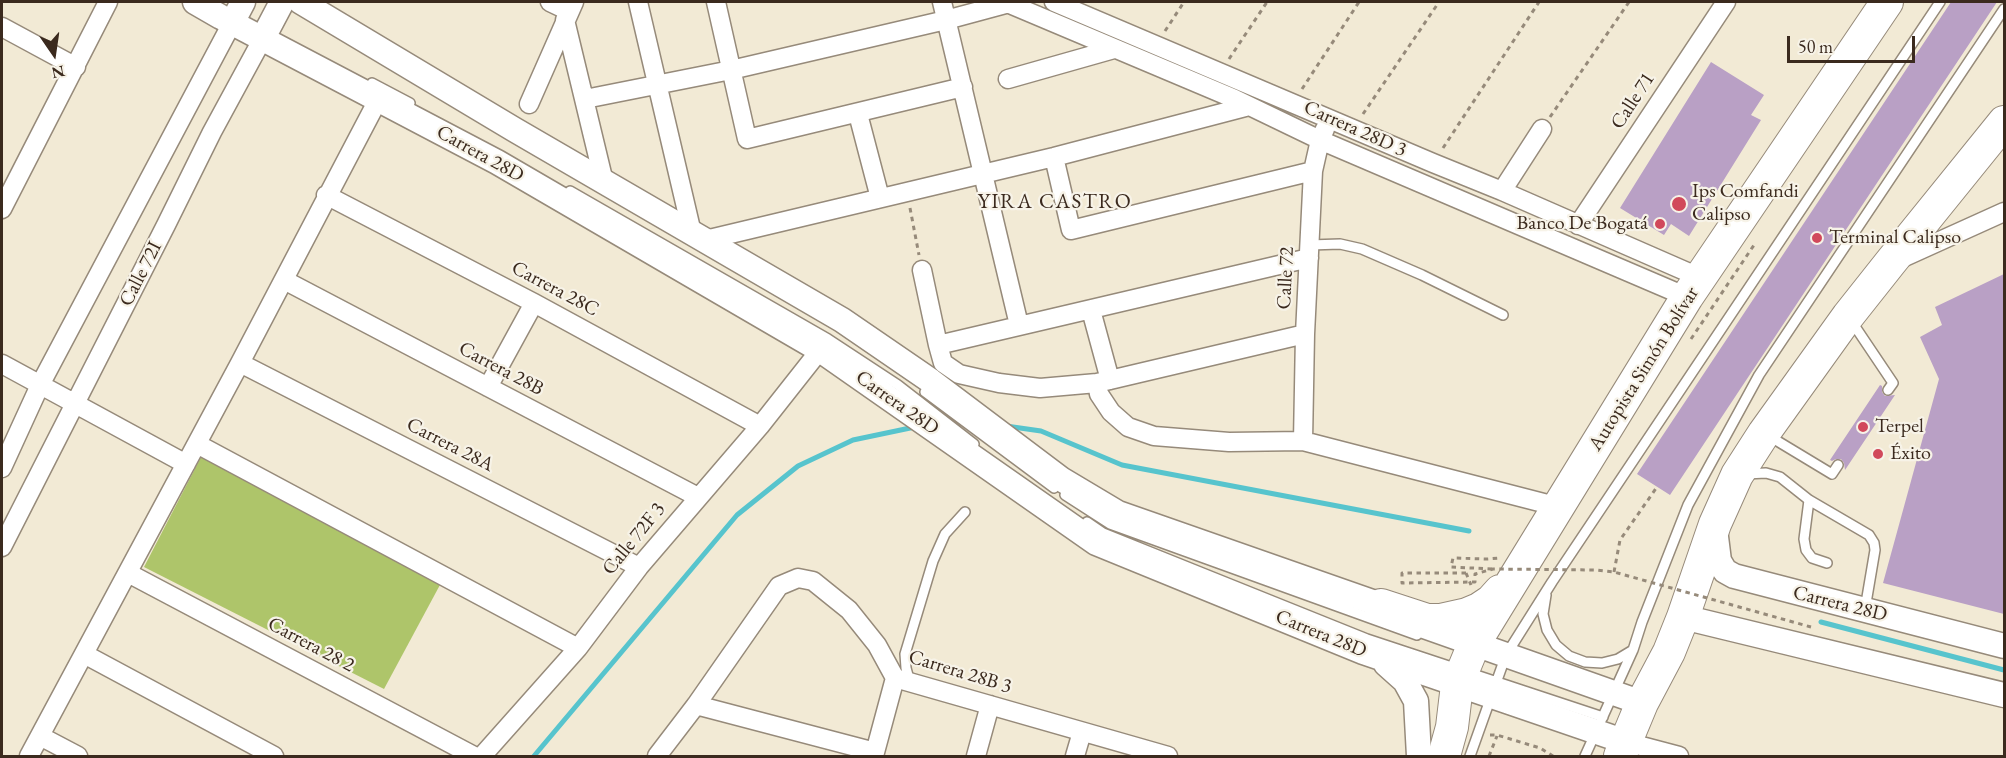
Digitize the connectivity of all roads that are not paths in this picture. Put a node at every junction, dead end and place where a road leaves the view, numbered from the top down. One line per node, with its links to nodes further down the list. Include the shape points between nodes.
1 (108, 2): 20 (street)
2 (195, 2): 15 (street, Carrera 28D)
3 (550, 2): 14 (street)
4 (638, 2): 23 (street)
5 (716, 2): 21 (street)
6 (942, 2): 16 (street)
7 (1007, 2): 16 (street); 19 (street, Carrera 28D 3)
8 (1726, 2): 45 (street, Calle 71)
9 (1887, 2): 51 (highway, Autopista Simón Bolívar)
10 (1940, 2): 90 (lane)
11 (287, 3): 15 (street, Calle 72I); 38 (street, Carrera 28D)
12 (1063, 3): 26 (street, Carrera 28D 3, via 1220,73)
13 (2004, 9): 98 (lane, via 1759,375 1689,505)
14 (570, 11): 27 (street); 28 (street)
15 (246, 19): 18 (lane); 25 (street, Carrera 28D); 63 (street, Calle 72I); 67 (street, Calle 72I, via 212,132)
16 (946, 20): 21 (street); 24 (street)
17 (2, 27): 20 (street)
18 (295, 45)
19 (1114, 49): 22 (street); 26 (street, Carrera 28D 3)
20 (76, 67): 43 (street)
21 (731, 70): 23 (street); 30 (street, via 747,139)
22 (1008, 79)
23 (658, 85): 27 (street); 46 (street)
24 (963, 87): 30 (street); 37 (street)
25 (372, 89): 29 (lane); 41 (street); 59 (street, Carrera 28D)
26 (1242, 95): 31 (street, Carrera 28D 3, via 1292,103); 34 (street, Carrera 28D 3); 35 (street)
27 (585, 99): 38 (street)
28 (529, 104)
29 (414, 105)
30 (858, 114): 42 (street)
31 (1330, 119): 34 (street, Calle 72); 40 (street, Carrera 28D 3)
32 (2004, 122): 48 (highway)
33 (1542, 129): 40 (street)
34 (1320, 140): 36 (street, Calle 72); 51 (street, Carrera 28D 3)
35 (1054, 157): 36 (street, via 1071,230); 37 (street)
36 (1313, 171): 47 (street, Calle 72)
37 (984, 174): 42 (street); 56 (street)
38 (604, 182): 46 (street, Carrera 28D)
39 (564, 187): 65 (lane, via 828,339)
40 (1502, 191): 45 (street, Carrera 28D 3)
41 (326, 195): 50 (street); 52 (street, Carrera 28C)
42 (880, 198): 46 (street)
43 (2, 209)
44 (2004, 212): 48 (street)
45 (1578, 225): 51 (street, Carrera 28D 3)
46 (699, 237): 78 (street, Carrera 28D, via 842,320)
47 (1310, 252): 53 (street); 54 (lane, via 1340,244 1362,249); 57 (street, Calle 72)
48 (1890, 263): 55 (highway)
49 (922, 270): 58 (street)
50 (284, 280): 60 (street); 64 (street, Carrera 28B)
51 (1694, 288): 81 (highway, Autopista Simón Bolívar)
52 (534, 303): 64 (street); 68 (street, Carrera 28C)
53 (1091, 310): 56 (street); 62 (street)
54 (1503, 315)
55 (1848, 316): 66 (lane, via 1893,383); 69 (highway)
56 (1019, 325): 58 (street)
57 (1305, 334): 62 (street); 70 (street, Calle 72)
58 (938, 345): 62 (street, via 943,363 959,374 999,383 1040,388)
59 (820, 350): 65 (street, Carrera 28D); 68 (street, Calle 72F 3)
60 (240, 363): 71 (street); 88 (street, Carrera 28A)
61 (2, 364): 63 (street)
62 (1104, 381): 70 (street, via 1099,394 1111,412 1128,427 1154,436 1229,442)
63 (40, 385): 67 (street); 75 (street, Calle 72I)
64 (488, 387): 79 (street, Carrera 28B)
65 (887, 387): 72 (lane); 76 (street, Carrera 28D)
66 (1888, 390)
67 (75, 404): 73 (street); 85 (street, Calle 72I)
68 (760, 426): 79 (street, Calle 72F 3)
69 (1764, 434): 74 (lane, via 1832,474); 77 (highway)
70 (1302, 441): 81 (street)
71 (196, 444): 73 (street); 97 (street)
72 (982, 450)
73 (186, 464): 89 (street)
74 (1838, 465)
75 (2, 468)
76 (1007, 474): 78 (lane); 99 (street, Carrera 28D, via 1096,543)
77 (1737, 475): 80 (lane, via 1766,473 1780,477); 84 (highway)
78 (1050, 485): 91 (street, Carrera 28D, via 1118,513); 94 (lane, via 1110,524)
79 (698, 497): 88 (street, Calle 72F 3)
80 (1809, 500): 86 (lane, via 1806,550 1812,558); 92 (lane, via 1869,535 1874,543)
81 (1559, 507): 87 (highway, Autopista Simón Bolívar)
82 (965, 512): 103 (lane, via 945,534 933,561 905,654)
83 (1076, 515): 102 (lane, via 1125,542 1367,639)
84 (1715, 524): 92 (street, Carrera 28D, via 1719,561 1725,571 1742,579); 93 (highway)
85 (2, 547)
86 (1827, 563)
87 (1536, 564): 91 (highway, via 1491,602 1467,614 1426,620); 102 (highway, Autopista Simón Bolívar)
88 (639, 567): 97 (street, Calle 72F 3)
89 (128, 573): 100 (street); 117 (street, Carrera 28 2)
90 (1552, 582): 98 (lane, via 1543,614 1556,645 1569,656 1602,663); 101 (lane)
91 (1381, 605): 102 (street, Carrera 28D, via 1424,626)
92 (1864, 610): 96 (street, Carrera 28D)
93 (1683, 616): 105 (street); 106 (highway, via 1669,651)
94 (1430, 639)
95 (1440, 642): 102 (lane)
96 (2004, 646)
97 (578, 648): 118 (street, Calle 72F 3)
98 (1633, 650): 106 (lane)
99 (1363, 652): 102 (street, Carrera 28D); 123 (street, via 1386,663 1411,691 1416,701)
100 (84, 654): 111 (street); 116 (street)
101 (1505, 659): 102 (street, Carrera 28D); 104 (lane); 106 (street, Carrera 28D)
102 (1466, 663): 104 (street, Carrera 28D); 123 (street, via 1434,722); 124 (highway, Autopista Simón Bolívar)
103 (902, 680): 107 (street, Carrera 28B 3, via 849,610 813,581 798,578 778,586); 108 (street, Carrera 28B 3); 113 (street)
104 (1495, 689): 109 (street, Carrera 28D); 125 (lane)
105 (2004, 695)
106 (1628, 698): 109 (lane); 112 (highway)
107 (696, 705): 113 (street); 119 (street)
108 (990, 705): 110 (street, Carrera 28B 3); 120 (street)
109 (1599, 725): 112 (street, Carrera 28D); 126 (lane)
110 (1082, 732): 121 (street); 122 (street, Carrera 28B 3)
111 (40, 736): 114 (street); 115 (street)
112 (1623, 749): 127 (street)
113 (874, 754)
114 (29, 756)
115 (78, 756)
116 (274, 756)
117 (474, 756)
118 (482, 756)
119 (657, 756)
120 (976, 756)
121 (1075, 756)
122 (1168, 756)
123 (1421, 756)
124 (1444, 756)
125 (1470, 756)
126 (1585, 756)
127 (1679, 756)

